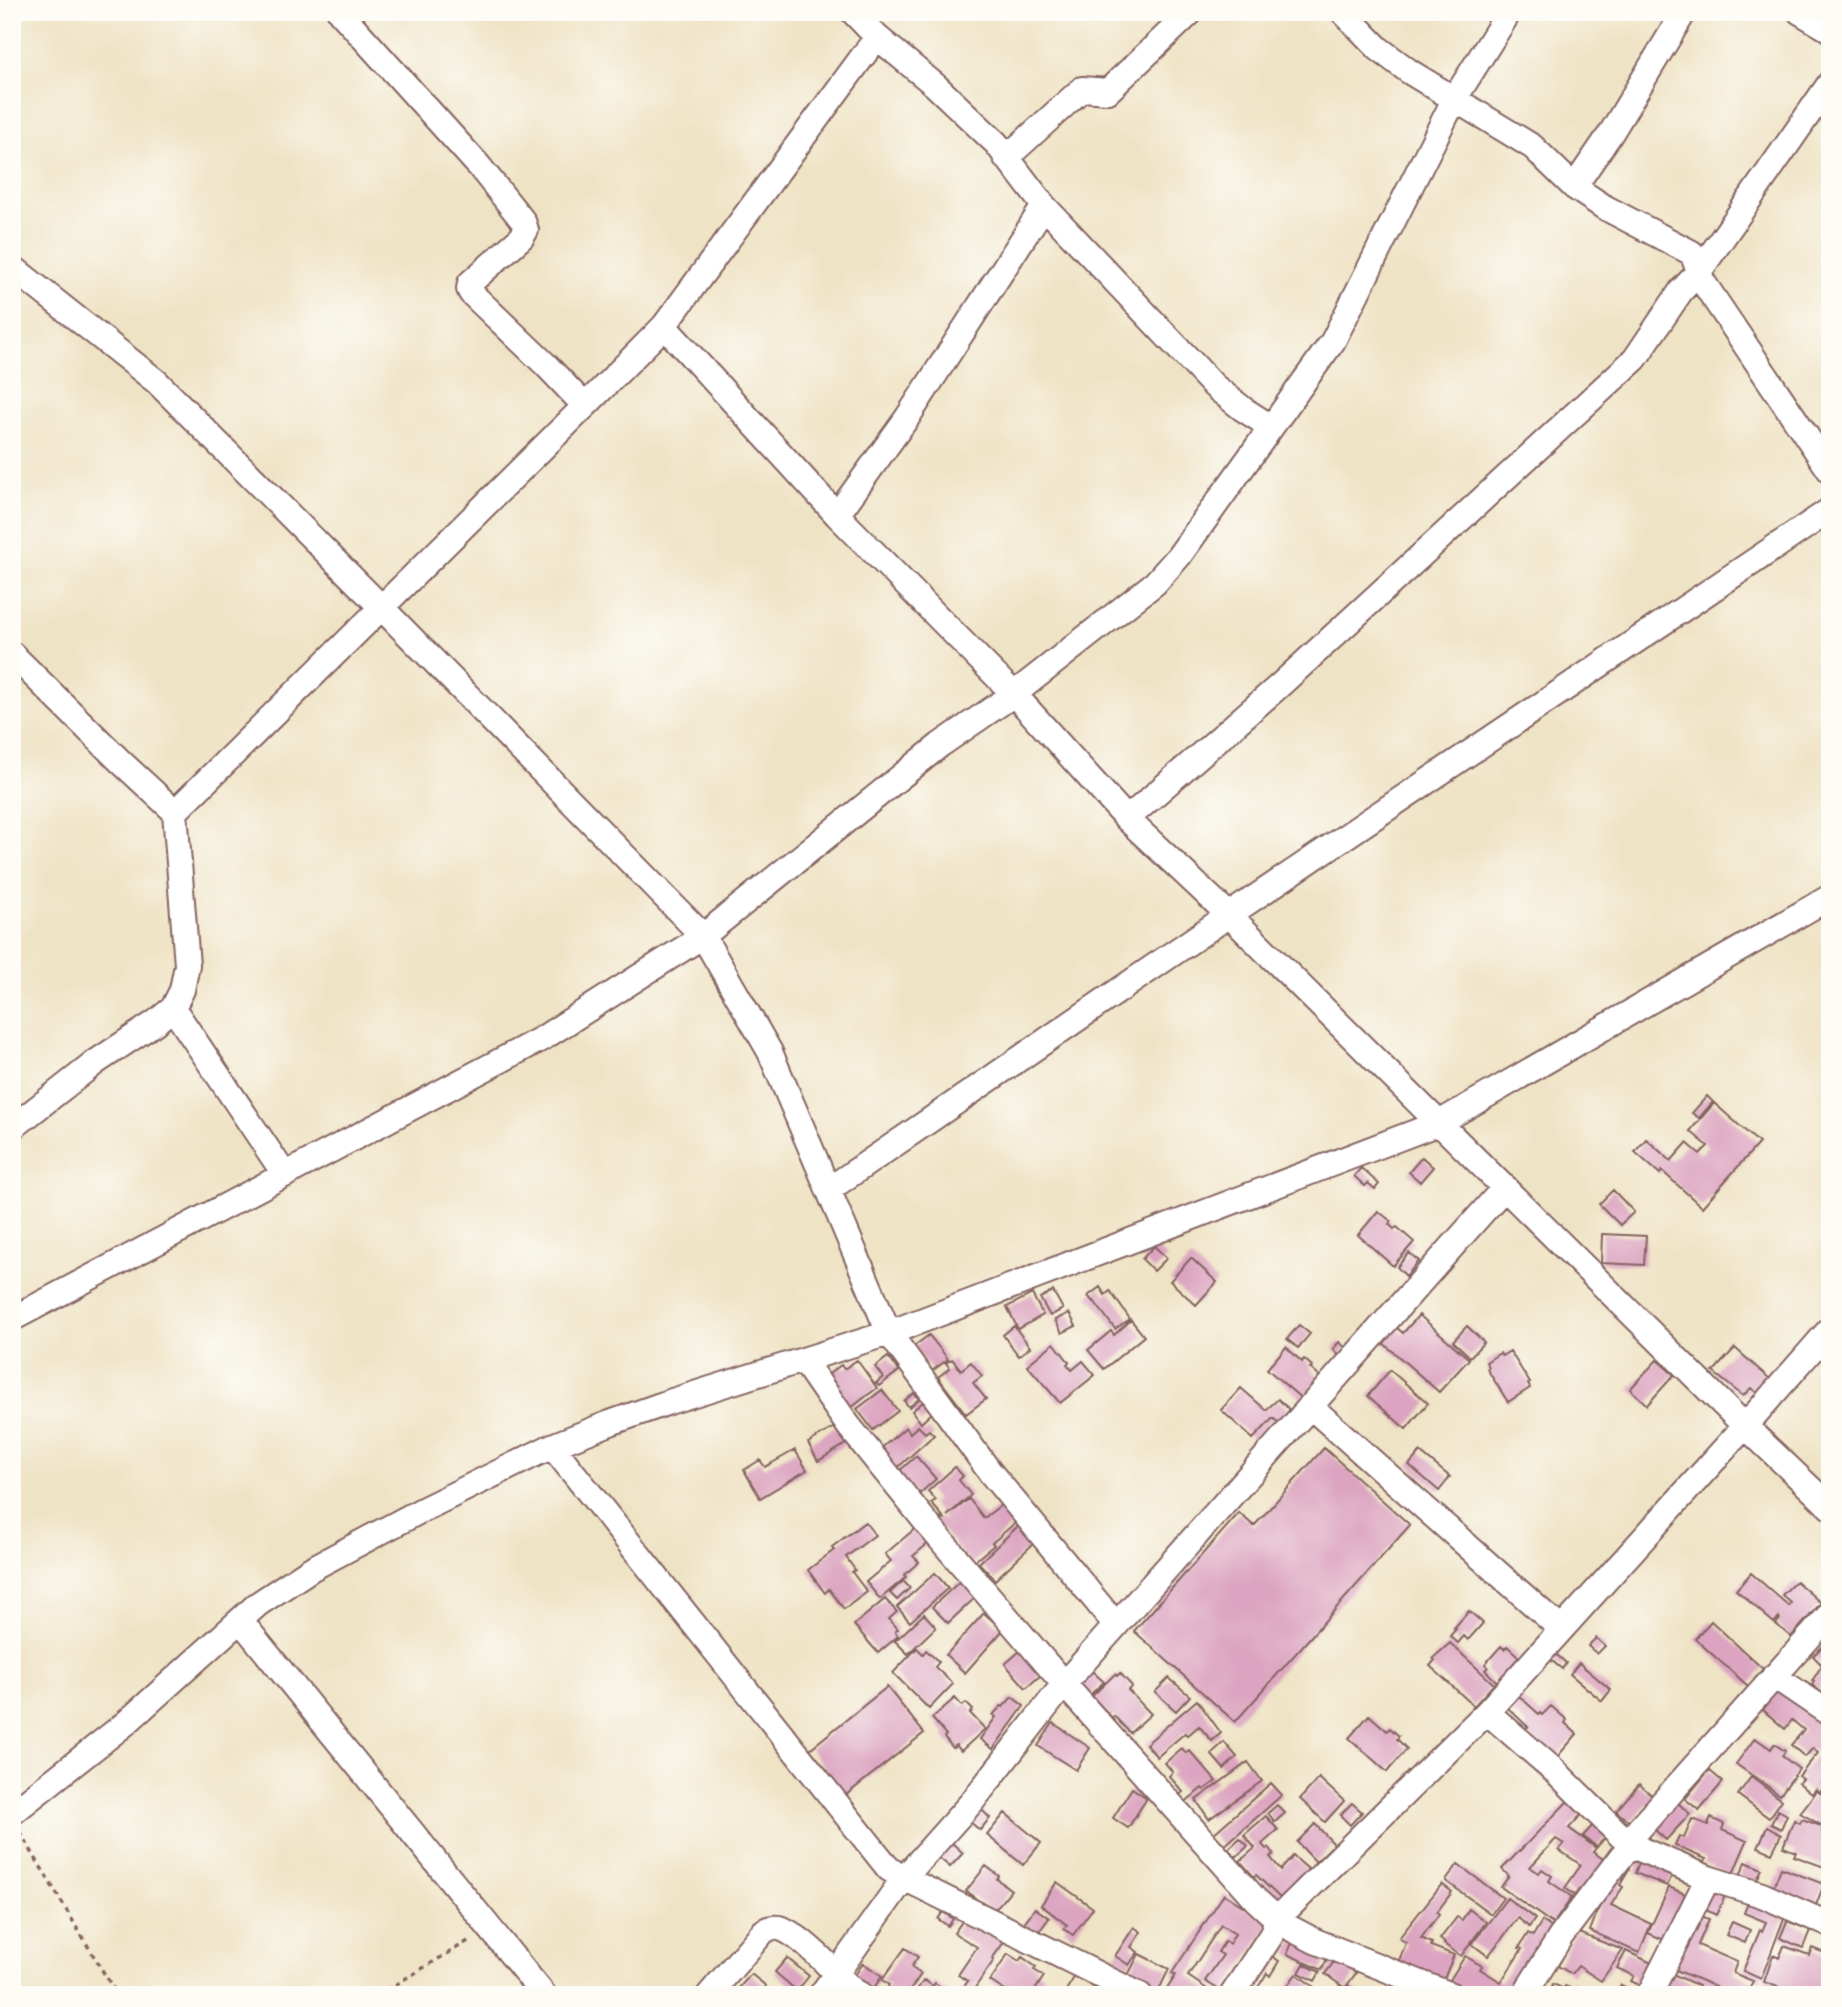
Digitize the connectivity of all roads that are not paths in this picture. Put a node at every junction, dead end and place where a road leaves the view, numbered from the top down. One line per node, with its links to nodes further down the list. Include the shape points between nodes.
1 (340, 12): 18 (street, via 523,221 523,237 470,283 469,289)
2 (853, 12): 9 (street)
3 (1191, 12): 12 (street, via 1108,91 1082,89)
4 (1343, 12): 11 (street, via 1379,49)
5 (1509, 12): 11 (street)
6 (1684, 12): 13 (street)
7 (1800, 12): 8 (street)
8 (1830, 30)
9 (877, 37): 12 (street, via 946,96); 17 (street)
10 (1830, 83): 16 (street)
11 (1455, 98): 13 (street, via 1533,147); 19 (street, via 1334,341)
12 (1006, 158): 14 (street)
13 (1574, 187): 16 (street, via 1692,253)
14 (1044, 206): 19 (street, via 1214,386); 22 (street, via 907,418)
15 (12, 267): 23 (street, via 157,382)
16 (1699, 272): 20 (street); 27 (street, via 1635,359)
17 (664, 326): 18 (street); 22 (street)
18 (585, 407): 23 (street)
19 (1271, 427): 25 (street, via 1180,556 1155,583)
20 (1830, 471)
21 (1830, 510): 29 (street)
22 (837, 515): 25 (street)
23 (382, 608): 26 (street); 30 (street)
24 (12, 654): 26 (street)
25 (1014, 694): 27 (street); 30 (street, via 940,745)
26 (175, 812): 31 (street, via 187,965)
27 (1127, 819): 29 (street)
28 (1830, 897): 32 (street)
29 (1229, 915): 32 (street); 36 (street)
30 (703, 936): 34 (street, via 543,1038); 36 (street, via 770,1052)
31 (173, 1008): 33 (street); 34 (street)
32 (1439, 1123): 35 (street); 39 (street)
33 (12, 1128)
34 (285, 1175): 37 (street)
35 (1505, 1187): 41 (street); 42 (street)
36 (828, 1190): 39 (street)
37 (12, 1320)
38 (1830, 1329): 42 (street)
39 (889, 1333): 40 (street); 47 (street, via 990,1472)
40 (803, 1360): 43 (street); 50 (street, via 921,1516)
41 (1310, 1406): 47 (street); 48 (street)
42 (1745, 1426): 44 (street); 48 (street)
43 (552, 1446): 46 (street, via 311,1569); 55 (street, via 890,1869)
44 (1830, 1507)
45 (1830, 1614): 49 (street)
46 (240, 1620): 53 (street); 60 (street)
47 (1116, 1625): 50 (street)
48 (1561, 1629): 51 (street)
49 (1774, 1676): 52 (street); 54 (street, via 1637,1831)
50 (1064, 1684): 55 (street, via 971,1803); 57 (street)
51 (1487, 1712): 54 (street); 57 (street)
52 (1830, 1714)
53 (16, 1822)
54 (1630, 1845): 56 (street); 67 (street, via 1561,1936)
55 (904, 1878): 59 (street); 64 (street)
56 (1708, 1878): 58 (street, via 1762,1895); 68 (street)
57 (1277, 1919): 65 (street); 66 (street, via 1315,1941)
58 (1830, 1925)
59 (836, 1974): 61 (street, via 786,1931 774,1928 763,1932); 62 (street); 63 (street)
60 (544, 1995)
61 (709, 1995)
62 (821, 1995)
63 (861, 1995)
64 (1140, 1995)
65 (1232, 1995)
66 (1451, 1995)
67 (1524, 1995)
68 (1649, 1995)

